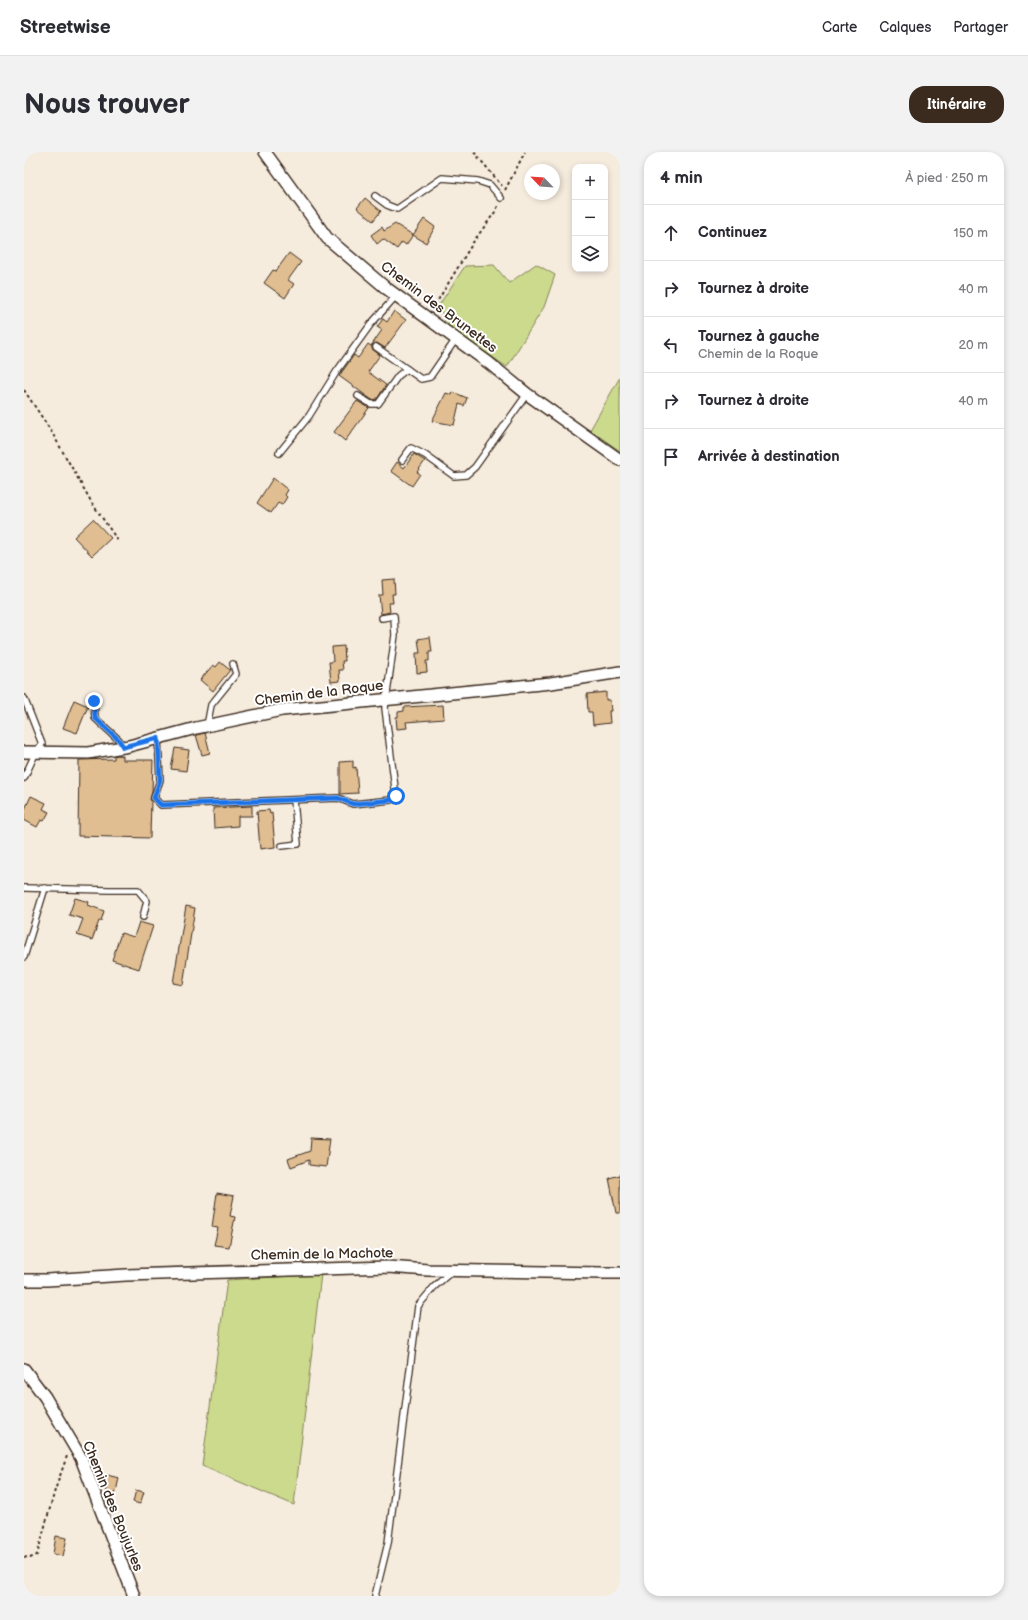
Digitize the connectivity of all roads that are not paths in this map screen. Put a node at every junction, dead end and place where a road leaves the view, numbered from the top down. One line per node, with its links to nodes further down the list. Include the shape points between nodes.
1 (265, 152): 4 (street, Chemin des Brunettes, via 327,238)
2 (375, 196): 3 (lane, via 396,209 442,178 478,181 490,185)
3 (501, 198)
4 (396, 296): 5 (street, Chemin des Brunettes); 10 (lane, via 371,324 309,416)
5 (456, 339): 7 (lane, via 430,377 421,379); 8 (street, Chemin des Brunettes)
6 (376, 347): 7 (lane)
7 (407, 370): 9 (lane, via 398,376 378,404 371,404)
8 (527, 394): 11 (lane, via 475,467 466,475 454,476 411,448); 12 (street, Chemin des Brunettes)
9 (358, 396)
10 (279, 453)
11 (402, 460)
12 (620, 460)
13 (382, 618): 17 (lane, via 394,616 395,635)
14 (233, 664): 19 (lane, via 236,674 211,705)
15 (620, 672): 17 (street, Chemin de la Roque, via 551,683)
16 (24, 698): 23 (lane, via 42,744)
17 (388, 699): 19 (street, Chemin de la Roque, via 282,710); 25 (lane, via 385,708 396,796 391,800 353,804 338,798)
18 (94, 701): 21 (lane, via 95,718)
19 (207, 726): 20 (street, Chemin de la Roque)
20 (158, 738): 21 (street, Chemin de la Roque); 25 (lane, via 160,780 154,798 161,805)
21 (123, 747): 23 (street, Chemin de la Roque, via 88,753)
22 (24, 752): 23 (street, Chemin de la Roque)
23 (36, 752): 24 (lane)
24 (24, 778)
25 (294, 800): 26 (lane, via 298,844)
26 (282, 846)
27 (24, 888): 28 (lane)
28 (45, 888): 29 (lane, via 138,890 147,901); 30 (lane)
29 (143, 917)
30 (24, 957)
31 (453, 1270): 32 (street, Chemin de la Machote); 33 (street, Chemin de la Machote, via 388,1267); 36 (lane, via 418,1306 388,1543)
32 (620, 1273)
33 (24, 1280)
34 (24, 1369): 35 (street, Chemin des Boujurles, via 46,1397 81,1458)
35 (134, 1596)
36 (375, 1596)

